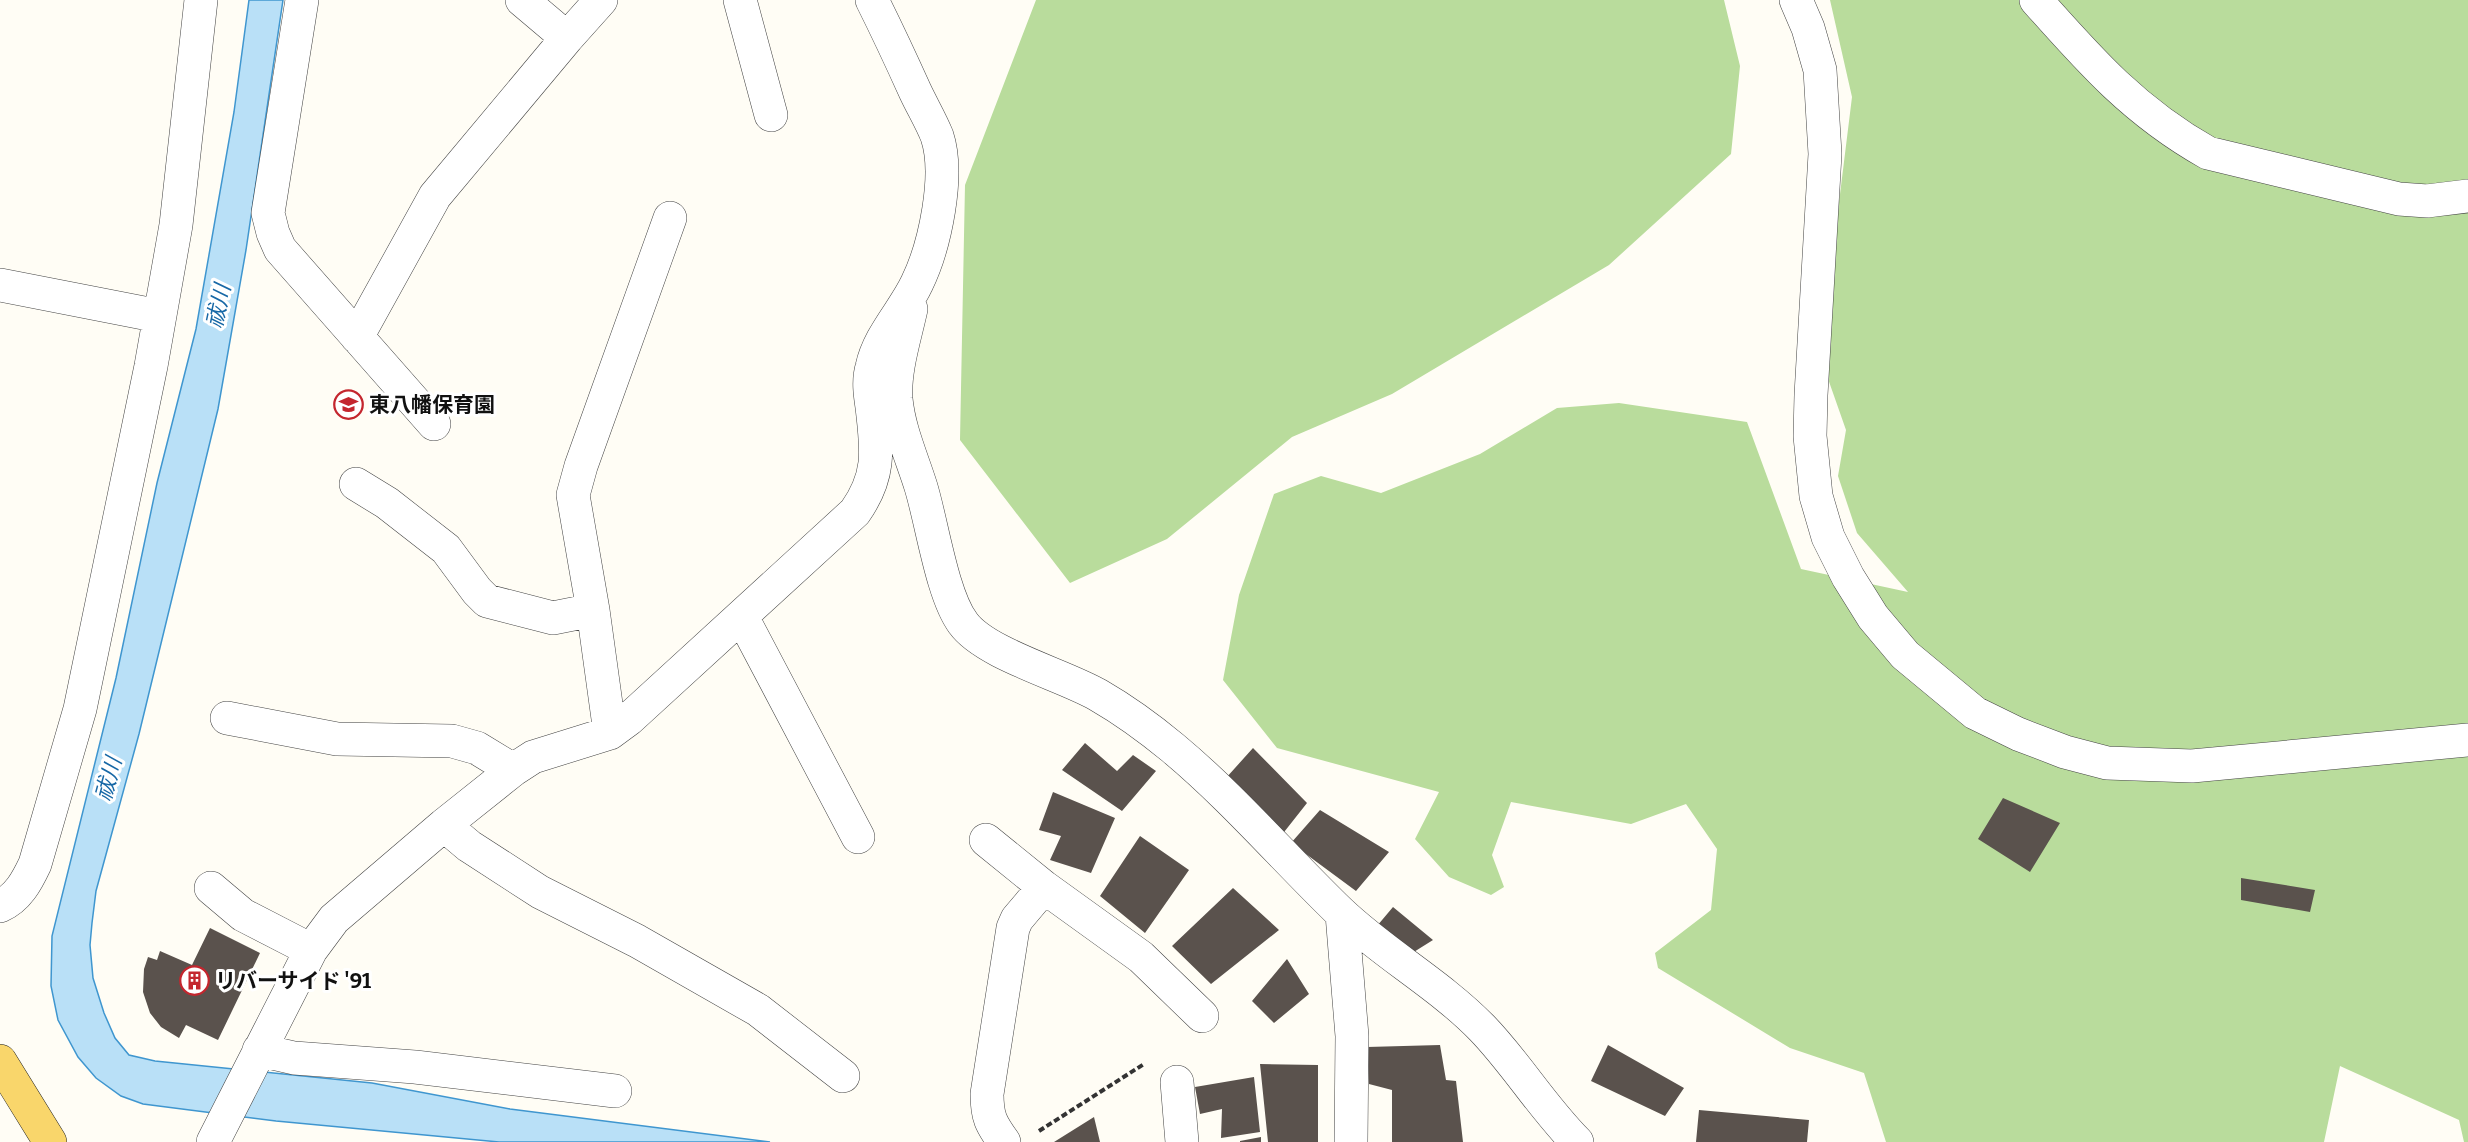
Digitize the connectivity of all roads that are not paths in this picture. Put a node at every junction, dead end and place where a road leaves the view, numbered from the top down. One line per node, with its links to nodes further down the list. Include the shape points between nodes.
1 (201, 0): 15 (street, via 179,202)
2 (302, 0): 16 (street, via 268,213 280,249)
3 (522, 0): 9 (street)
4 (601, 0): 9 (street)
5 (740, 0): 10 (street)
6 (872, 0): 13 (street, via 938,138 942,179 939,210 935,234)
7 (1796, 0): 23 (street, via 1820,70 1825,154 1810,395 1816,496 1828,537 1848,577 1873,617 1905,655 1975,713 2065,752 2108,763 2192,766)
8 (2036, 0): 11 (street, via 2124,95 2208,153 2399,199 2427,201)
9 (567, 38): 16 (street, via 435,196)
10 (771, 115)
11 (2468, 196)
12 (670, 218): 19 (street, via 573,495)
13 (917, 284): 20 (street, via 887,332 872,366 869,383 877,452 864,498 855,512); 31 (street, via 896,398 904,441 921,487 951,599 963,623 997,649 1097,694 1163,741 1210,781)
14 (0, 285): 15 (street)
15 (159, 316): 30 (street, via 80,709 35,864 26,885)
16 (357, 337): 17 (street)
17 (434, 424)
18 (356, 484): 19 (street, via 446,549 487,600 554,618)
19 (593, 610): 22 (street)
20 (742, 617): 22 (street); 26 (street)
21 (227, 718): 24 (street, via 337,739 452,741 477,748)
22 (610, 733): 24 (street, via 533,758)
23 (2468, 740)
24 (513, 770): 25 (street)
25 (444, 825): 32 (street, via 334,919); 36 (street, via 540,892 637,941 758,1010)
26 (858, 837)
27 (986, 840): 28 (street)
28 (1044, 887): 33 (street, via 1141,957); 40 (street, via 1013,928 989,1083 987,1110 992,1126)
29 (211, 888): 32 (street, via 243,915)
30 (0, 906)
31 (1342, 914): 43 (street, via 1352,1036); 44 (street, via 1482,1028)
32 (310, 950): 34 (street)
33 (1202, 1016)
34 (255, 1060): 38 (street, via 294,1058 415,1067); 39 (street)
35 (0, 1061): 41 (main road)
36 (843, 1076)
37 (1177, 1082): 42 (street)
38 (615, 1091)
39 (216, 1135)
40 (1018, 1139)
41 (50, 1142)
42 (1182, 1142)
43 (1351, 1142)
44 (1577, 1142)

